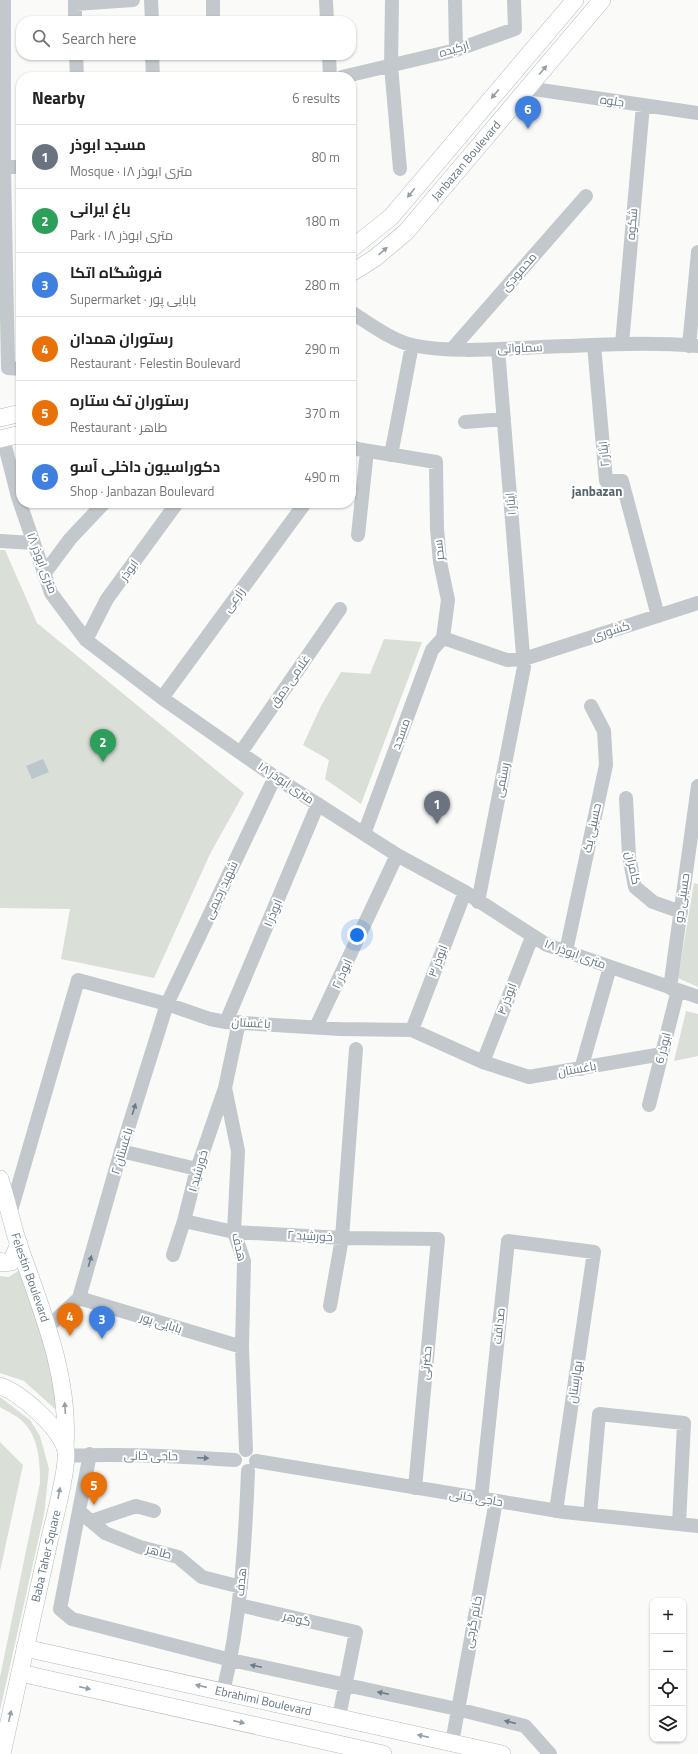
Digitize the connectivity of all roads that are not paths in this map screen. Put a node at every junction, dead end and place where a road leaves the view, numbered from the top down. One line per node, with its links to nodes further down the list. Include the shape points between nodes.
1 (4, 0): 30 (street)
2 (133, 0): 11 (street)
3 (151, 0): 13 (street)
4 (213, 0): 14 (street)
5 (326, 0): 15 (street)
6 (392, 0): 20 (street)
7 (455, 0): 16 (street)
8 (514, 0): 16 (street, ارکیده, via 515,29)
9 (575, 0): 28 (main road, Janbazan Boulevard, one-way to 28)
10 (602, 0): 25 (main road, Janbazan Boulevard, one-way to 10)
11 (75, 2): 12 (street)
12 (75, 16)
13 (152, 16)
14 (213, 16)
15 (327, 16)
16 (456, 50): 20 (street, ارکیده)
17 (76, 60): 21 (street)
18 (152, 60): 22 (street)
19 (329, 60): 23 (street)
20 (391, 66): 24 (street, ارکیده); 32 (street)
21 (77, 72)
22 (153, 72)
23 (330, 72)
24 (356, 74)
25 (527, 88): 26 (street, جلوه); 29 (main road, Janbazan Boulevard)
26 (643, 105): 27 (street, جلوه); 38 (street, شکوه)
27 (698, 113)
28 (477, 116): 29 (main road); 34 (main road, Janbazan Boulevard, one-way to 34, via 391,217)
29 (494, 129): 36 (main road, Janbazan Boulevard, one-way to 29, via 375,258 406,232)
30 (2, 167): 31 (street); 44 (street, via 8,368)
31 (16, 167)
32 (400, 169)
33 (586, 196): 42 (street, محمودی)
34 (356, 242)
35 (698, 252): 41 (street)
36 (356, 270)
37 (356, 315): 39 (street, سماواتی)
38 (622, 344): 40 (street, سماواتی); 41 (street, سماواتی)
39 (412, 345): 42 (street, سماواتی); 53 (street)
40 (594, 345): 43 (street, سماواتی); 65 (street, ایثار ۲, via 606,481 622,481)
41 (694, 346)
42 (452, 349): 43 (street, سماواتی)
43 (498, 349): 47 (street, ایثار ۱)
44 (16, 369)
45 (16, 414): 46 (main road)
46 (0, 418)
47 (504, 419): 48 (street); 68 (street, ایثار ۱)
48 (465, 422)
49 (16, 435): 50 (main road)
50 (1, 438): 54 (street, ۱۸ متری ابوذر)
51 (356, 448): 52 (street)
52 (367, 451): 53 (street); 59 (street)
53 (391, 455): 66 (street, سحر, via 436,462 439,555 448,600)
54 (16, 490)
55 (22, 508): 61 (street, ۱۸ متری ابوذر)
56 (99, 508): 62 (street)
57 (173, 508): 67 (street, ابوذر, via 107,600)
58 (301, 508): 69 (street, زارعی)
59 (358, 535)
60 (0, 541): 61 (street)
61 (34, 543): 62 (street, ۱۸ متری ابوذر)
62 (44, 574): 67 (street, ۱۸ متری ابوذر, via 51,593)
63 (698, 603): 65 (street, کشوری)
64 (340, 609): 71 (street, غلامی دمق)
65 (658, 616): 68 (street, کشوری)
66 (443, 638): 68 (street, کشوری, via 507,660); 76 (street, مسجد, via 432,650)
67 (86, 640): 69 (street, ۱۸ متری ابوذر)
68 (524, 659): 79 (street, رستمی)
69 (162, 698): 71 (street, ۱۸ متری ابوذر)
70 (591, 706): 82 (street, حسینی یک, via 604,731 606,765)
71 (241, 752): 72 (street, ۱۸ متری ابوذر)
72 (275, 777): 75 (street, ۱۸ متری ابوذر); 86 (street, شهید رحیمی)
73 (698, 786): 80 (street, حسینی دو)
74 (626, 798): 80 (street, کامران, via 629,856 635,887 653,902)
75 (318, 804): 76 (street, ۱۸ متری ابوذر); 87 (street, ابوذر ۱)
76 (364, 834): 77 (street, ۱۸ متری ابوذر)
77 (397, 854): 78 (street, ۱۸ متری ابوذر); 88 (street, ابوذر ۲)
78 (465, 892): 79 (street, ۱۸ متری ابوذر); 89 (street, ابوذر ۳)
79 (478, 902): 81 (street, ۱۸ متری ابوذر)
80 (681, 912): 84 (street, حسینی دو)
81 (532, 936): 82 (street, ۱۸ متری ابوذر, via 547,945); 92 (street, ابوذر ۴)
82 (566, 951): 83 (street, ۱۸ متری ابوذر)
83 (610, 966): 84 (street, ۱۸ متری ابوذر); 93 (street)
84 (674, 989): 85 (street, ۱۸ متری ابوذر); 91 (street, ابوذر 6)
85 (698, 997)
86 (167, 1004): 87 (street, باغستان, via 210,1020); 96 (street, باغستان ۲, one-way to 86); 99 (street, باغستان, via 78,980)
87 (233, 1022): 88 (street, باغستان); 94 (street, هدف)
88 (316, 1028): 89 (street, باغستان)
89 (412, 1030): 92 (street, باغستان)
90 (356, 1048): 102 (street)
91 (662, 1054): 93 (street, باغستان); 95 (street, ابوذر 6)
92 (483, 1062): 93 (street, باغستان, via 529,1077)
93 (581, 1069)
94 (225, 1088): 97 (street, خورشید ۱); 101 (street, هدف, via 238,1151)
95 (648, 1105)
96 (121, 1151): 97 (street); 108 (street, باغستان ۲, one-way to 96)
97 (197, 1169): 100 (street, خورشید ۱)
98 (0, 1178): 99 (main road, Felestin Boulevard)
99 (10, 1214): 104 (main road, Felestin Boulevard)
100 (184, 1221): 101 (street, خورشید ۲); 106 (street, خورشید ۱)
101 (234, 1232): 102 (street, خورشید ۲); 111 (street, هدف, via 244,1261)
102 (342, 1238): 103 (street, خورشید ۲); 109 (street)
103 (438, 1239): 118 (street, حضرتی)
104 (19, 1244): 107 (main road, via 11,1262); 110 (main road, Felestin Boulevard)
105 (594, 1252): 119 (street, صداقت, via 508,1240); 123 (street, بهارستان)
106 (173, 1255)
107 (0, 1261)
108 (79, 1298): 110 (street); 111 (street, بابایی پور)
109 (330, 1306)
110 (48, 1327): 114 (main road, Felestin Boulevard, one-way to 110, via 64,1397)
111 (242, 1347): 113 (street, هدف)
112 (0, 1386): 114 (main road, via 26,1400 42,1415)
113 (246, 1450): 116 (street, via 237,1455); 117 (street, via 255,1456)
114 (66, 1451): 115 (street, حاجی خانی); 130 (main road, Baba Taher Square, one-way to 114, via 58,1501)
115 (90, 1454): 116 (street, حاجی خانی, one-way to 116); 121 (street)
116 (235, 1460): 117 (street, via 239,1468)
117 (252, 1466): 118 (street, حاجی خانی); 128 (street, هدف)
118 (415, 1488): 119 (street, حاجی خانی)
119 (481, 1499): 120 (street, حاجی خانی)
120 (496, 1501): 123 (street, حاجی خانی); 137 (street, خانم گرجی)
121 (79, 1511): 125 (street, طاهر); 132 (street, via 60,1609 72,1619)
122 (154, 1511): 125 (street, via 136,1506)
123 (556, 1511): 124 (street, حاجی خانی)
124 (590, 1515): 126 (street, حاجی خانی); 126 (street, via 599,1414 684,1423)
125 (92, 1521): 128 (street, طاهر, via 105,1533 178,1558 202,1577)
126 (679, 1524): 127 (street, حاجی خانی)
127 (698, 1526)
128 (241, 1587): 129 (street, هدف)
129 (239, 1605): 132 (street, هدف); 135 (street, گوهر, via 356,1632)
130 (25, 1648): 131 (main road, Ebrahimi Boulevard); 133 (main road, Baba Taher Square)
131 (67, 1657): 134 (main road, via 60,1659 54,1668 53,1674); 136 (main road, Ebrahimi Boulevard, one-way to 131)
132 (231, 1660): 135 (street, one-way to 132); 136 (street, هدف)
133 (20, 1673): 134 (main road); 140 (main road, Baba Taher Square, one-way to 133)
134 (58, 1682): 141 (main road, one-way to 141)
135 (344, 1685): 137 (street, one-way to 135); 138 (street)
136 (223, 1692): 138 (main road, Ebrahimi Boulevard)
137 (457, 1709): 139 (street, خانم گرجی); 143 (street, one-way to 137, via 525,1726)
138 (338, 1717): 139 (main road, Ebrahimi Boulevard, one-way to 138)
139 (452, 1743): 142 (main road, Ebrahimi Boulevard)
140 (2, 1754)
141 (383, 1754)
142 (502, 1754)
143 (550, 1754)

